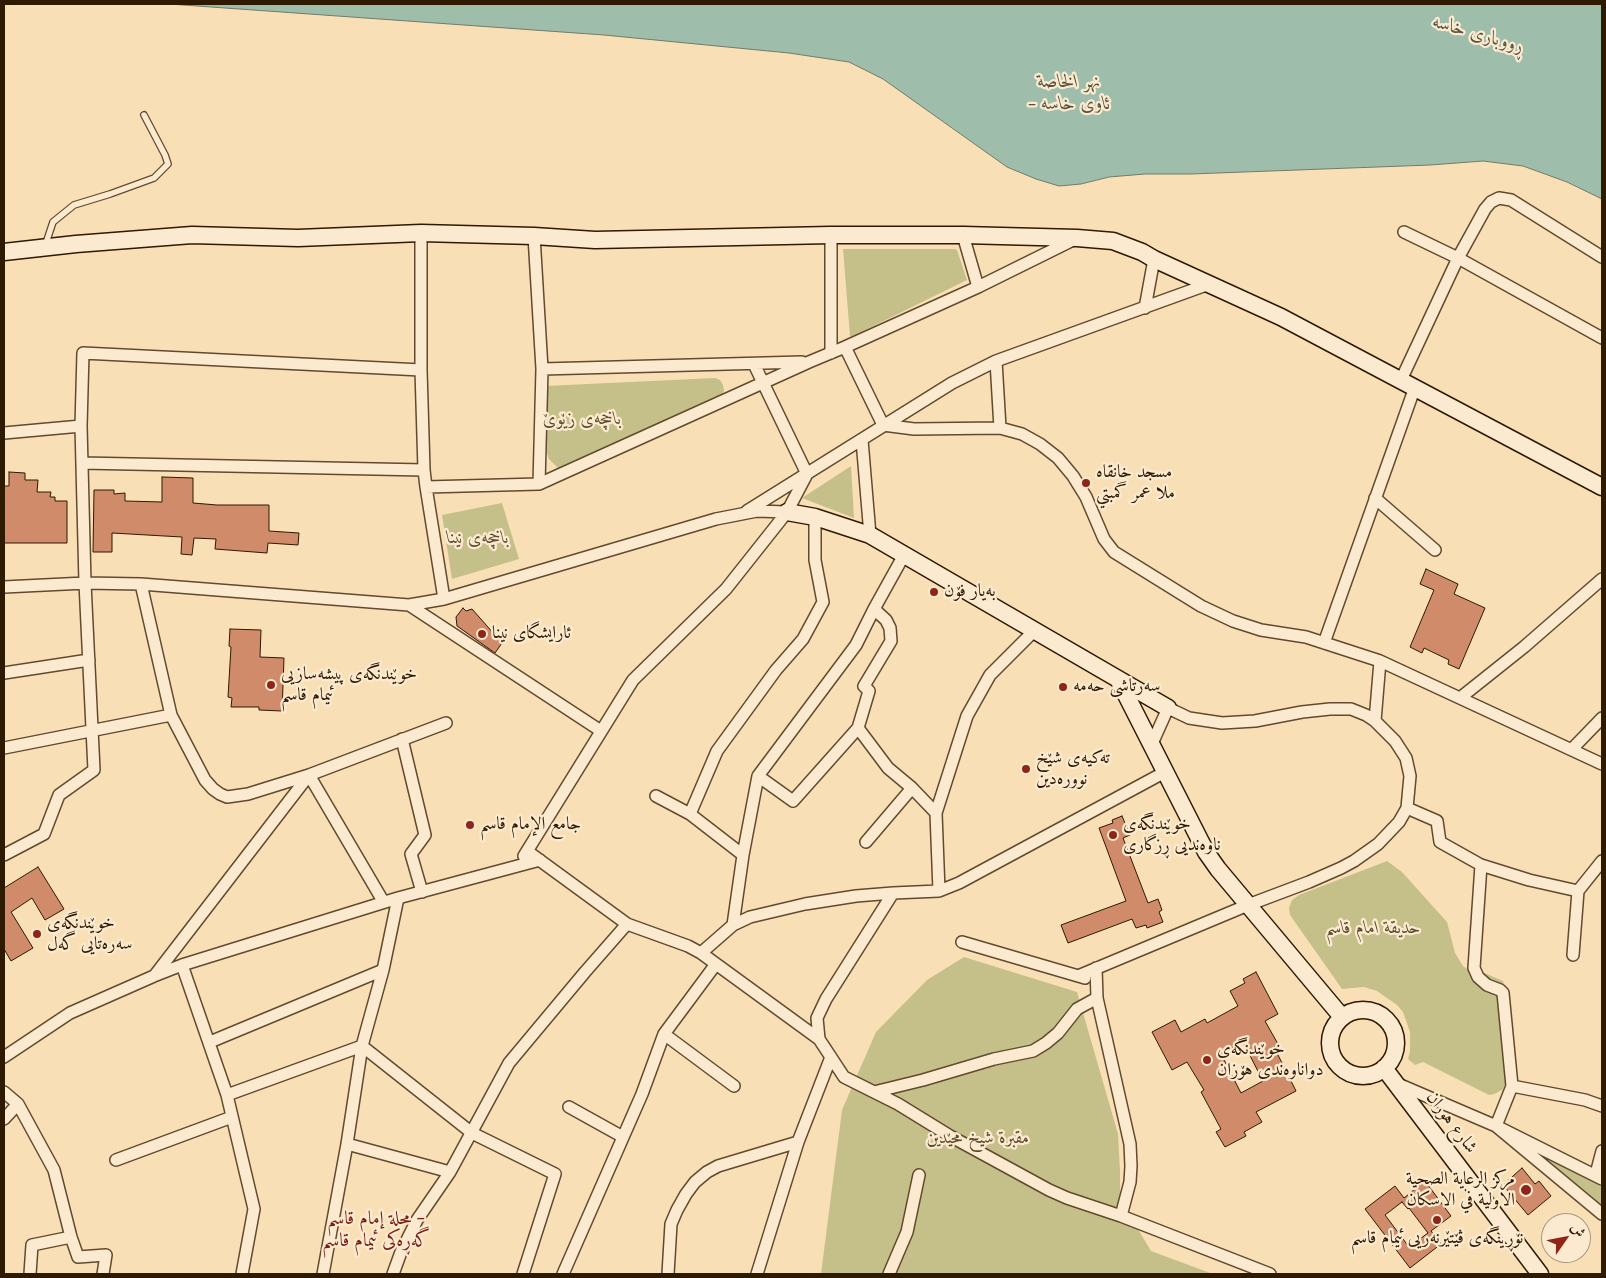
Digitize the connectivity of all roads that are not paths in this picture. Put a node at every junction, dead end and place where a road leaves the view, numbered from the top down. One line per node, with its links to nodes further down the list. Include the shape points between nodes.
1 (144, 115): 8 (lane, via 168,164 154,178 74,205 53,222)
2 (1404, 232): 11 (street)
3 (421, 233): 6 (street); 8 (street, via 298,238 192,235); 23 (street)
4 (831, 235): 5 (street); 6 (street, via 595,240); 18 (street)
5 (963, 235): 7 (street); 14 (street)
6 (534, 236): 22 (street)
7 (1077, 238): 12 (street, via 1113,241); 14 (street)
8 (44, 248): 9 (street)
9 (4, 252)
10 (1602, 257): 11 (street, via 1511,200 1499,198 1485,209)
11 (1458, 258): 16 (street); 25 (street)
12 (1154, 259): 13 (street); 15 (street)
13 (1209, 284): 15 (street); 25 (street, via 1281,317)
14 (978, 287): 17 (street)
15 (1145, 308): 19 (street)
16 (1602, 338)
17 (845, 347): 18 (street); 26 (street)
18 (830, 354): 20 (street)
19 (996, 361): 26 (street, via 952,383); 28 (street)
20 (809, 362): 21 (street); 24 (street)
21 (754, 364): 22 (street); 24 (street)
22 (542, 369): 34 (street)
23 (421, 370): 27 (street, via 83,353); 32 (street)
24 (762, 382): 33 (street); 34 (street)
25 (1408, 383): 36 (street); 37 (street)
26 (883, 425): 28 (street, via 914,429); 30 (street)
27 (81, 426): 29 (street); 31 (street)
28 (1000, 428): 52 (street, via 1031,438 1058,458 1079,485 1104,539 1121,557 1201,606 1233,621)
29 (4, 433)
30 (862, 440): 33 (street); 41 (street)
31 (82, 463): 32 (street); 45 (street)
32 (424, 470): 35 (street)
33 (807, 474): 38 (street); 39 (street)
34 (539, 484): 35 (street)
35 (426, 487): 48 (street)
36 (1602, 487)
37 (1375, 498): 42 (street); 52 (street)
38 (787, 512): 39 (street); 40 (street); 65 (street, via 726,589 633,680)
39 (743, 513): 48 (street)
40 (815, 517): 41 (street); 78 (street, via 815,560 823,602 803,638 717,751)
41 (870, 535): 43 (street)
42 (1435, 550)
43 (904, 554): 50 (street); 51 (street)
44 (1602, 579): 57 (street)
45 (85, 583): 46 (street); 47 (street); 53 (street)
46 (141, 584): 49 (street); 59 (street)
47 (4, 587)
48 (444, 598): 49 (street)
49 (409, 605): 65 (street)
50 (874, 609): 63 (street, via 886,620 891,642 864,686 869,691); 73 (street, via 856,645)
51 (1034, 630): 56 (street); 77 (street, via 990,675 967,716)
52 (1324, 643): 54 (street)
53 (89, 660): 55 (street); 64 (street)
54 (1380, 661): 57 (street); 61 (street)
55 (4, 673)
56 (1118, 679): 58 (street); 67 (street)
57 (1460, 698): 69 (street)
58 (1168, 708): 61 (street, via 1189,718 1222,723 1340,708 1359,712); 67 (street)
59 (172, 715): 64 (street); 72 (street, via 205,780 220,794 227,797 248,794)
60 (1602, 718): 69 (street)
61 (1375, 722): 76 (street, via 1395,741 1406,758 1410,776)
62 (446, 723): 66 (street)
63 (858, 728): 73 (street, via 793,801); 74 (street, via 888,768)
64 (93, 730): 68 (street); 81 (street, via 94,770 59,796 44,834)
65 (601, 731): 80 (street)
66 (402, 739): 72 (street); 89 (street, via 425,835 411,854)
67 (1151, 746): 71 (street)
68 (4, 748)
69 (1572, 748): 70 (street)
70 (1602, 764)
71 (1165, 772): 87 (street); 93 (street, via 1206,852)
72 (309, 774): 92 (street); 103 (street)
73 (758, 776): 82 (street)
74 (912, 788): 77 (street); 79 (street)
75 (656, 796): 78 (street)
76 (1407, 808): 85 (street, via 1437,821 1440,842); 93 (street, via 1378,844 1354,861)
77 (936, 813): 87 (street)
78 (690, 814): 82 (street)
79 (866, 842)
80 (527, 851): 83 (street); 86 (street)
81 (4, 855)
82 (743, 855): 95 (street)
83 (540, 860): 86 (street); 94 (street)
84 (1602, 864): 88 (street)
85 (1481, 865): 88 (street); 117 (street, via 1474,968 1487,985 1503,993)
86 (517, 867): 89 (street)
87 (939, 891): 90 (street)
88 (1578, 891): 98 (street)
89 (422, 892): 91 (street)
90 (893, 893): 95 (street, via 805,904 750,917); 109 (street, via 826,999 817,1018)
91 (398, 898): 92 (street); 102 (street)
92 (383, 901): 100 (street)
93 (1248, 905): 101 (street); 107 (street)
94 (627, 924): 97 (street); 129 (street, via 509,1063)
95 (733, 925): 97 (street)
96 (962, 942): 104 (street)
97 (701, 953): 99 (street)
98 (1573, 955)
99 (716, 964): 108 (street); 109 (street)
100 (182, 965): 103 (street); 110 (street)
101 (1096, 968): 104 (street); 105 (street)
102 (383, 970): 110 (street); 111 (street)
103 (154, 976): 112 (street, via 70,1013)
104 (1078, 976): 105 (street)
105 (1096, 981): 106 (street)
106 (1097, 998): 119 (street, via 1077,1008 1058,1032 1033,1051); 139 (street, via 1130,1144 1130,1182)
107 (1342, 1017): 114 (street, via 1335,1025 1330,1040 1333,1056 1339,1064 1347,1071 1363,1075 1374,1074); 114 (street, via 1367,1010 1382,1015 1389,1023 1396,1038 1395,1049)
108 (664, 1034): 116 (street); 130 (street)
109 (819, 1039): 113 (street)
110 (210, 1042): 120 (street)
111 (362, 1046): 120 (street); 129 (street); 132 (street)
112 (4, 1057)
113 (831, 1057): 119 (street, via 844,1077); 131 (street)
114 (1384, 1068): 115 (street, شارع هوران)
115 (1396, 1083): 128 (street); 152 (street, شارع هوران)
116 (734, 1086)
117 (1512, 1086): 122 (street); 128 (street)
118 (4, 1092): 123 (street)
119 (874, 1092): 139 (street, via 1049,1190)
120 (227, 1095): 126 (street)
121 (1602, 1098): 122 (street)
122 (1585, 1100): 124 (street)
123 (18, 1104): 127 (street); 140 (street, via 54,1170)
124 (1602, 1106)
125 (569, 1107): 130 (street)
126 (232, 1118): 134 (street); 143 (street, via 254,1209)
127 (4, 1119)
128 (1496, 1126): 137 (street); 138 (street)
129 (472, 1133): 135 (street); 146 (street, via 555,1174)
130 (623, 1137): 147 (street)
131 (798, 1142): 148 (street, via 718,1166 695,1182 671,1224); 149 (street)
132 (347, 1144): 135 (street); 144 (street)
133 (1602, 1151): 137 (street)
134 (116, 1160)
135 (450, 1172): 145 (street, via 417,1220)
136 (919, 1175): 150 (street, via 907,1232)
137 (1599, 1177)
138 (1602, 1214)
139 (1120, 1216): 151 (street)
140 (71, 1237): 141 (street, via 32,1245); 142 (street, via 78,1257 106,1254)
141 (30, 1274)
142 (103, 1274)
143 (242, 1274)
144 (322, 1274)
145 (394, 1274)
146 (523, 1274)
147 (564, 1274)
148 (668, 1274)
149 (757, 1274)
150 (889, 1274)
151 (1270, 1274)
152 (1540, 1274)

